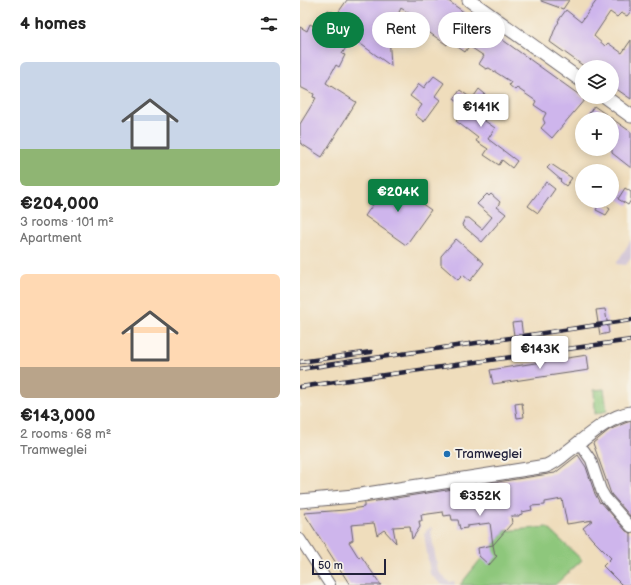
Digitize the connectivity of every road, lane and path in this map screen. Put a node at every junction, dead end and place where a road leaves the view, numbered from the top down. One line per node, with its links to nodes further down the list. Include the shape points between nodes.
1 (469, 0): 2 (street)
2 (575, 76)
3 (614, 104): 4 (street)
4 (631, 116)
5 (627, 414): 7 (street, via 601,426 546,466 339,498)
6 (584, 450): 8 (street, via 591,460 605,497)
7 (300, 501)
8 (631, 527)
9 (300, 539): 10 (street)
10 (330, 585)

